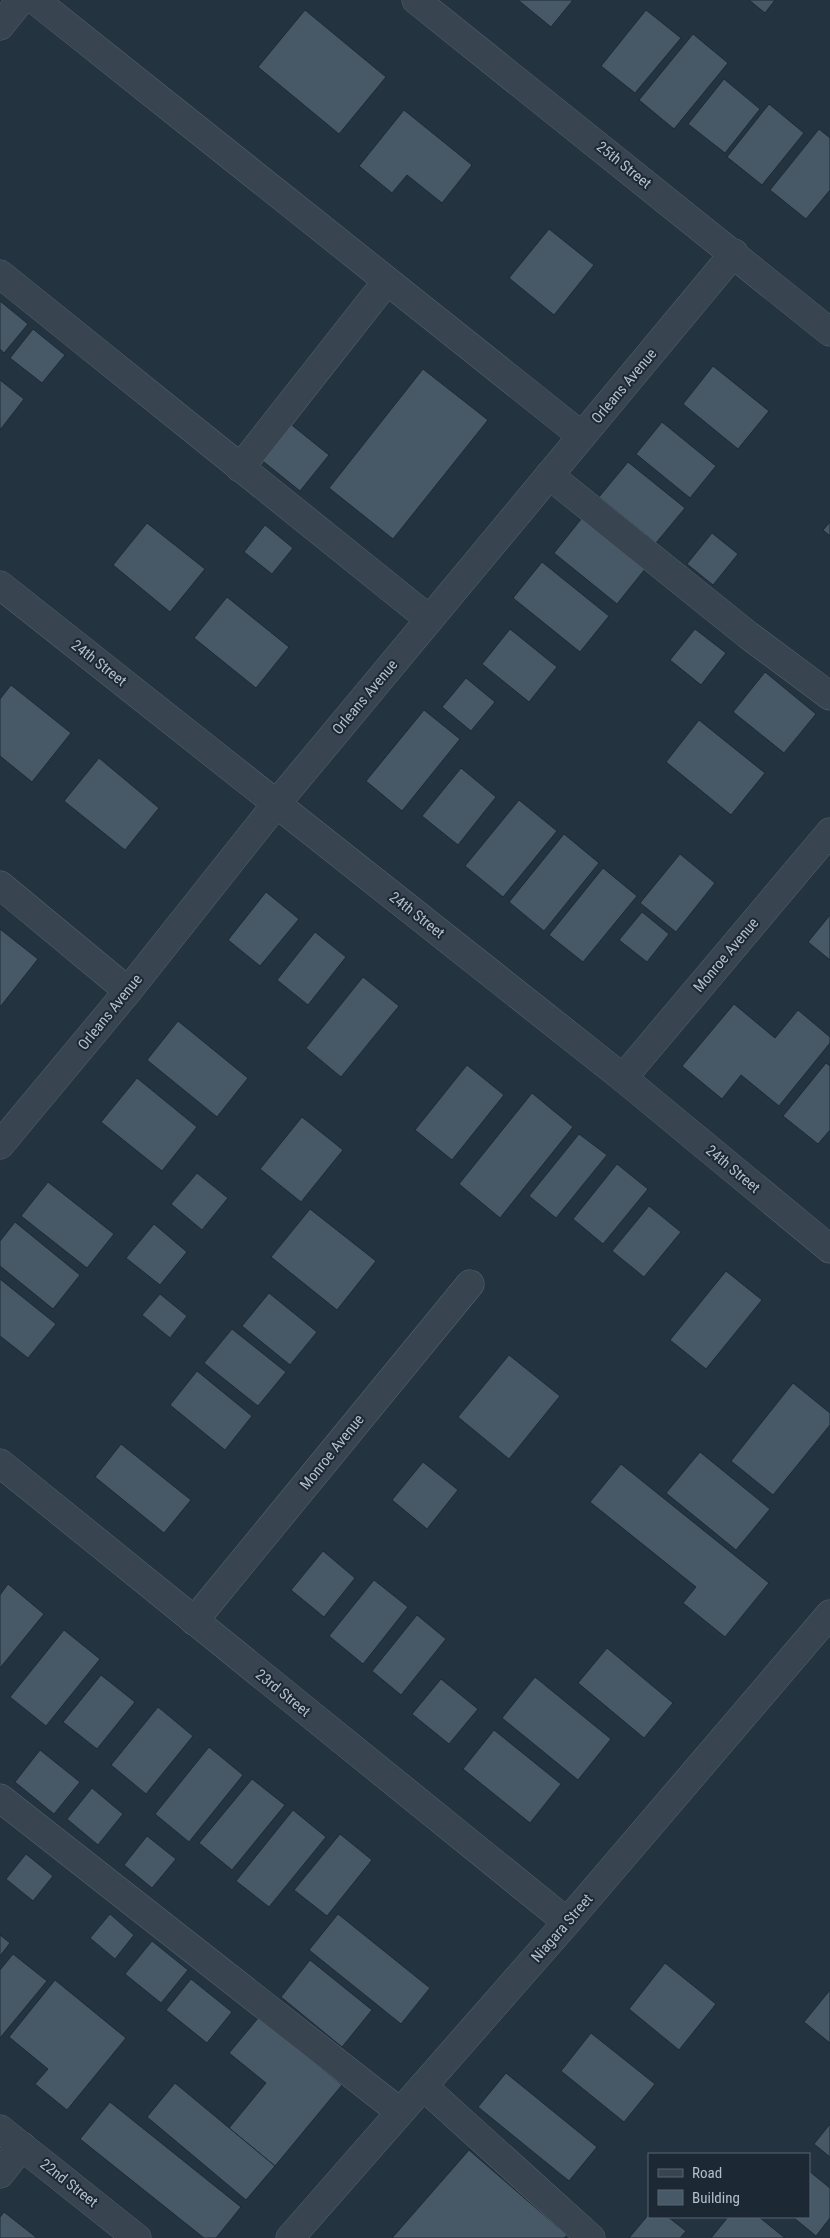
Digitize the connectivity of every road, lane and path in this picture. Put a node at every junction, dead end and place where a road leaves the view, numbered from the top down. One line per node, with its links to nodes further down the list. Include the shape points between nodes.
1 (21, 0): 4 (street)
2 (35, 0): 7 (street)
3 (416, 0): 5 (street, 25th Street)
4 (0, 26)
5 (734, 253): 8 (street, 25th Street); 9 (street, Orleans Avenue)
6 (0, 274): 10 (street)
7 (387, 281): 9 (street); 10 (street)
8 (830, 332)
9 (582, 436): 11 (street, Orleans Avenue)
10 (240, 468): 13 (street)
11 (549, 475): 13 (street, Orleans Avenue); 14 (street, via 748,635)
12 (0, 585): 15 (street, 24th Street)
13 (429, 619): 15 (street, Orleans Avenue)
14 (830, 696)
15 (276, 803): 18 (street, Orleans Avenue); 19 (street, 24th Street)
16 (830, 832): 19 (street, Monroe Avenue)
17 (0, 885): 18 (street)
18 (128, 991): 20 (street, Orleans Avenue)
19 (623, 1078): 21 (street, 24th Street)
20 (0, 1145)
21 (830, 1250)
22 (470, 1284): 25 (street, Monroe Avenue)
23 (0, 1463): 25 (street, 23rd Street)
24 (830, 1614): 27 (street, Niagara Street)
25 (194, 1621): 27 (street, 23rd Street)
26 (0, 1798): 29 (street)
27 (567, 1922): 28 (street, Niagara Street)
28 (423, 2086): 29 (street, Niagara Street); 35 (street)
29 (400, 2112): 34 (street, Niagara Street)
30 (0, 2129): 31 (street, 22nd Street)
31 (22, 2146): 32 (street); 33 (street, 22nd Street)
32 (0, 2174)
33 (137, 2238)
34 (290, 2238)
35 (591, 2238)

